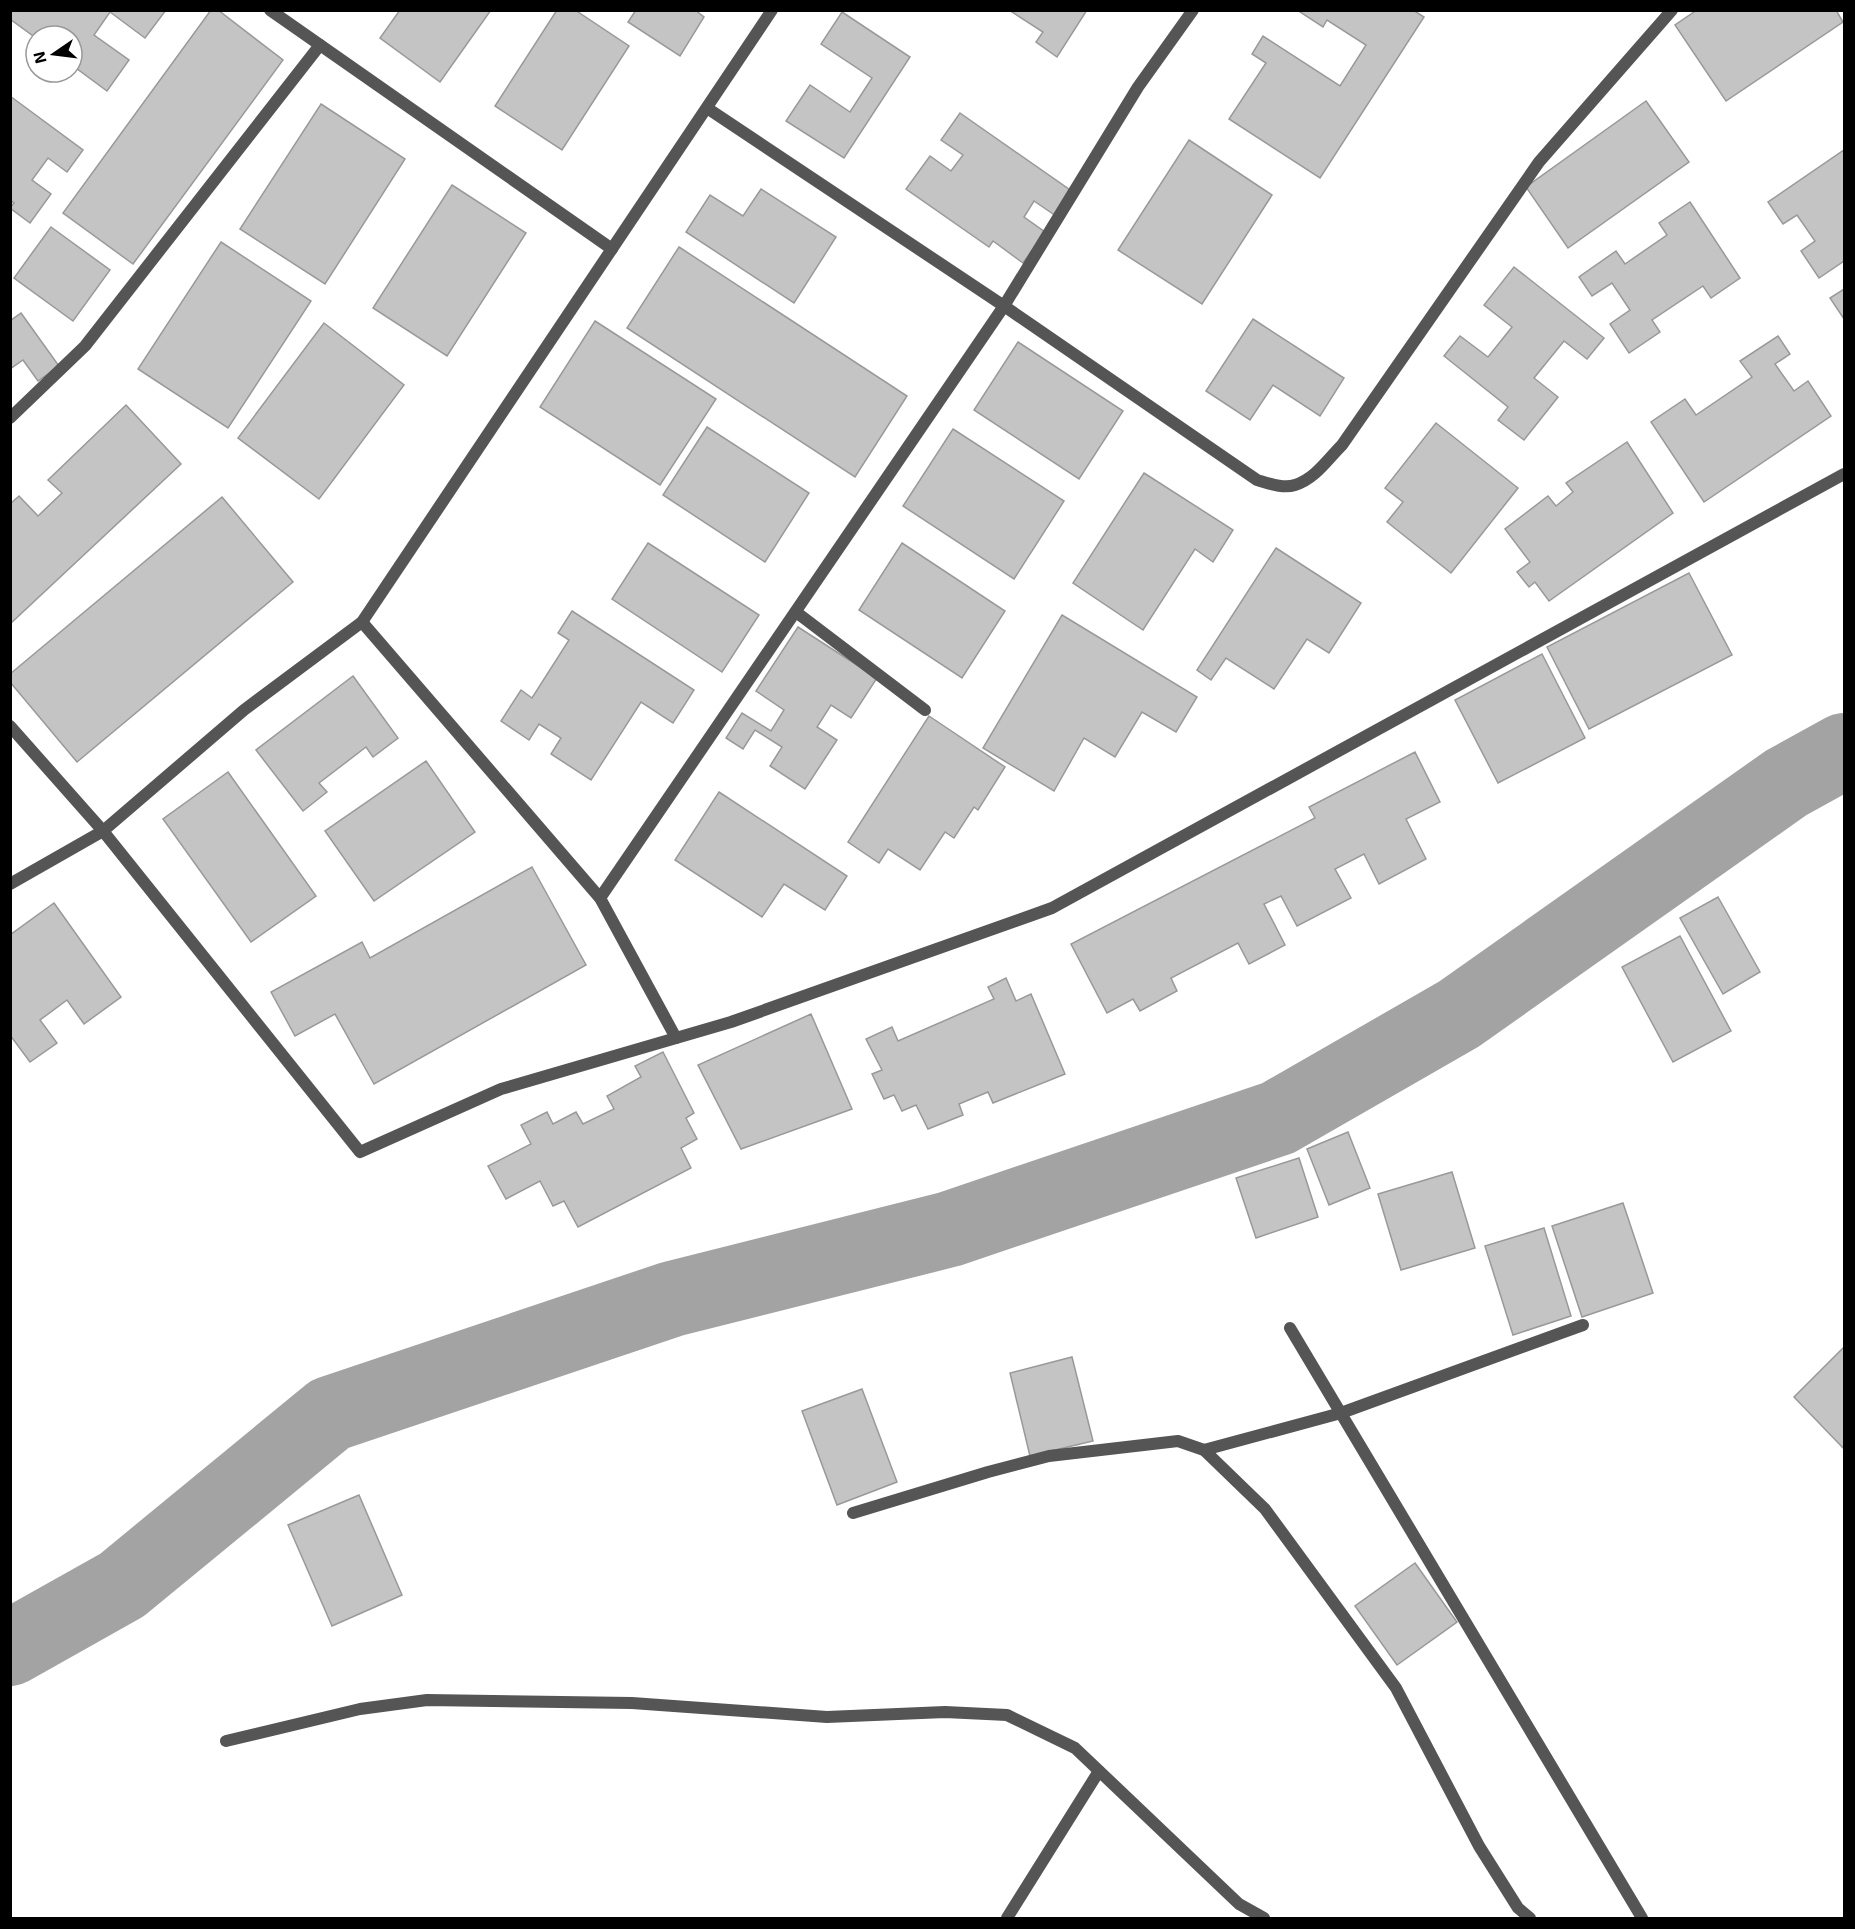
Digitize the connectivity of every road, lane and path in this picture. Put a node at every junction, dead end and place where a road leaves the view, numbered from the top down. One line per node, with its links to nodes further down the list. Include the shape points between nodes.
1 (270, 10): 5 (street)
2 (772, 10): 6 (street)
3 (1193, 10): 8 (street, via 1138,87)
4 (1671, 10): 8 (street, via 1539,162 1342,445 1313,476 1293,486 1257,480)
5 (320, 45): 7 (street); 9 (street, via 85,346)
6 (707, 108): 7 (street); 8 (street)
7 (612, 249): 12 (street)
8 (1004, 306): 11 (street)
9 (10, 418)
10 (1845, 474): 18 (street, via 1052,908)
11 (796, 612): 13 (street); 17 (street)
12 (362, 622): 15 (street, via 244,710); 17 (street)
13 (925, 710)
14 (10, 726): 15 (street)
15 (103, 831): 16 (street); 18 (street, via 360,1152 501,1089)
16 (10, 884)
17 (600, 898): 18 (street)
18 (676, 1038)
19 (1583, 1325): 21 (street)
20 (1290, 1328): 21 (street)
21 (1341, 1413): 22 (street); 29 (street)
22 (1204, 1450): 23 (street, via 1178,1441 1049,1456); 28 (street, via 1265,1509 1396,1688 1479,1846 1518,1908)
23 (853, 1513)
24 (226, 1741): 25 (street, via 360,1709 427,1700 632,1703 827,1717 945,1712 1007,1715 1075,1748)
25 (1099, 1771): 26 (street); 27 (street, via 1239,1905)
26 (1007, 1918)
27 (1264, 1918)
28 (1530, 1918)
29 (1642, 1918)

